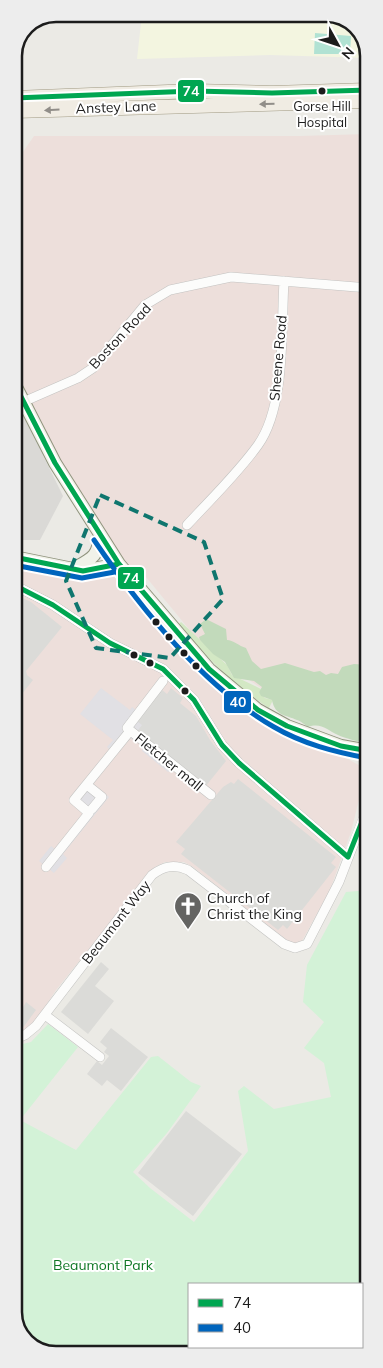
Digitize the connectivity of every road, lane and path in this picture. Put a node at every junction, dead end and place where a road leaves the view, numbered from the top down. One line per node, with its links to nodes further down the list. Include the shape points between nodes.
1 (360, 90): 2 (main road, via 194,91)
2 (22, 98)
3 (360, 101): 4 (main road, Anstey Lane, one-way to 4)
4 (22, 111)
5 (284, 282): 6 (street, Boston Road); 7 (street, Boston Road, via 231,277 170,290 145,305 93,368); 8 (street, Sheene Road, via 278,392 272,417 259,444)
6 (360, 287)
7 (23, 402): 9 (street, via 55,463)
8 (188, 525)
9 (100, 536): 11 (street); 12 (street, via 98,552)
10 (22, 559): 12 (street)
11 (119, 564): 12 (street); 16 (street, via 210,670 258,710 314,737)
12 (72, 570)
13 (22, 589): 21 (street, via 53,605 110,643 163,669 194,700 232,756)
14 (163, 681): 15 (street, Fletcher mall, via 126,728)
15 (130, 731): 17 (street, Fletcher mall); 18 (street, Fletcher mall)
16 (360, 749)
17 (87, 785): 19 (street, via 102,797); 22 (street, Fletcher mall, via 74,800 89,813)
18 (211, 795)
19 (92, 809)
20 (360, 827): 21 (street, Beaumont Way)
21 (348, 857): 23 (street, Beaumont Way, via 311,938 307,944 295,948 284,944 188,870 165,867 152,875)
22 (46, 867)
23 (45, 1015): 24 (street, Beaumont Way); 25 (street)
24 (22, 1036)
25 (100, 1057)

